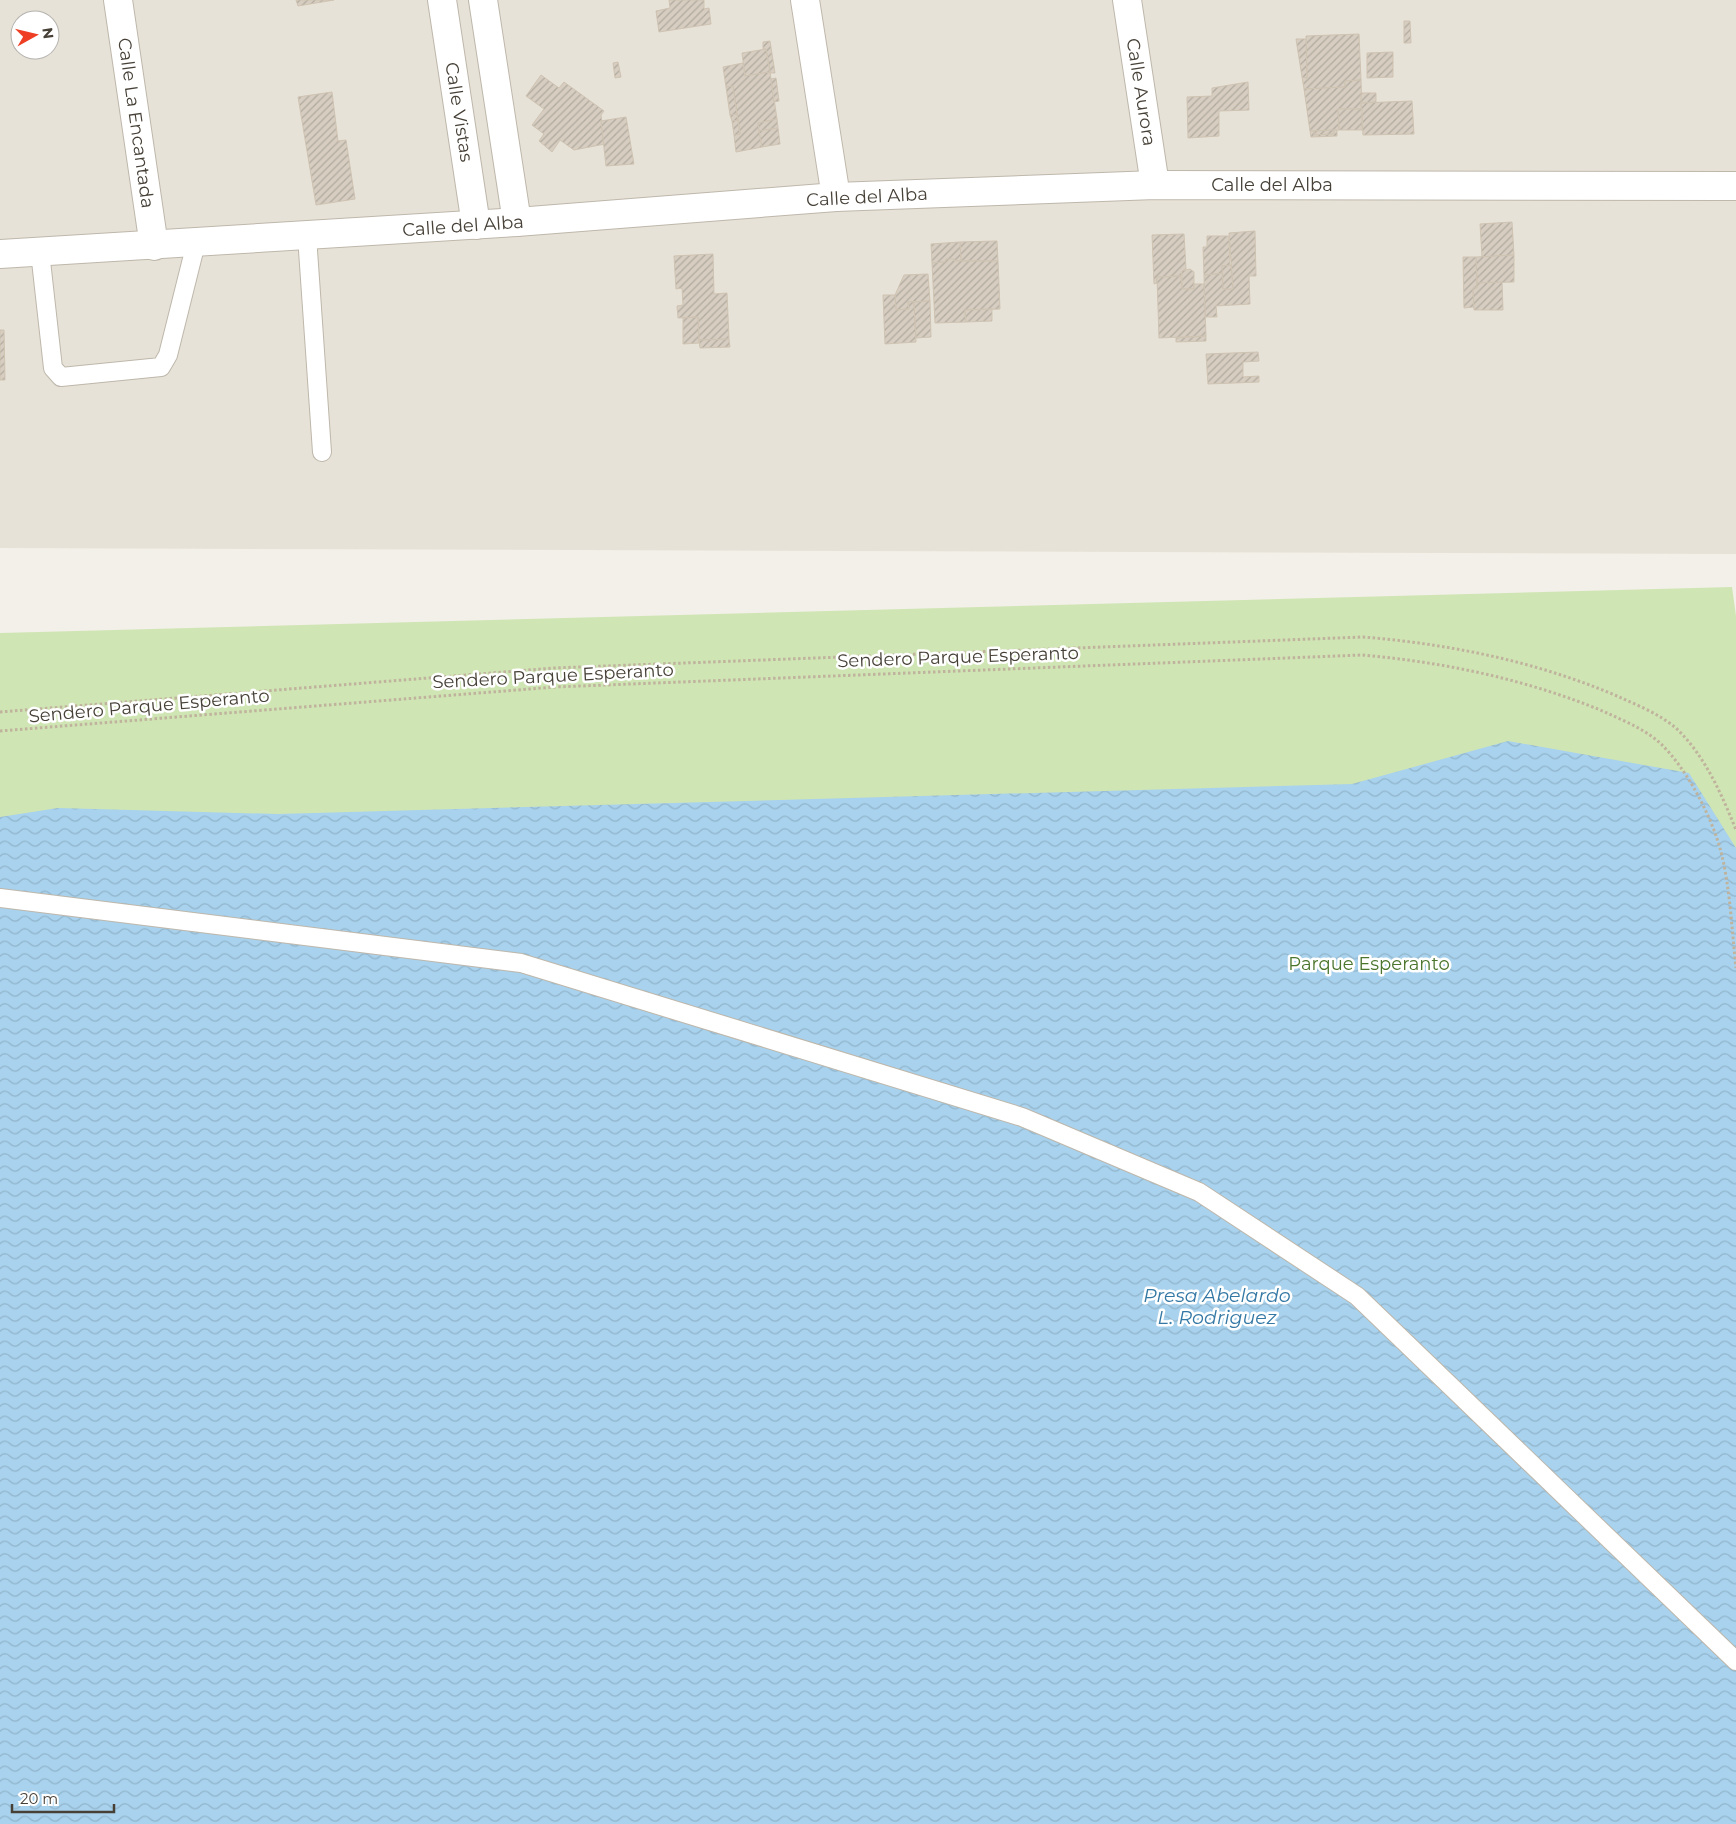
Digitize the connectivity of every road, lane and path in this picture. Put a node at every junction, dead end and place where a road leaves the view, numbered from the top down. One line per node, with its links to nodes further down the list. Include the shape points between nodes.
1 (118, 0): 13 (street, Calle La Encantada)
2 (442, 0): 10 (street, Calle Vistas)
3 (483, 0): 9 (street)
4 (805, 0): 8 (street)
5 (1127, 0): 6 (street, Calle Aurora)
6 (1156, 185): 7 (street, Calle del Alba); 8 (street, Calle del Alba)
7 (1736, 186)
8 (836, 197): 9 (street, Calle del Alba)
9 (517, 222): 10 (street, Calle del Alba)
10 (476, 225): 11 (street, Calle del Alba)
11 (308, 236): 12 (street, Calle del Alba); 16 (lane)
12 (196, 243): 13 (street, Calle del Alba); 14 (lane, via 168,355 161,367 61,377 53,368)
13 (154, 246): 14 (street, Calle del Alba)
14 (40, 252): 15 (street, Calle del Alba)
15 (0, 254)
16 (322, 452)
17 (0, 712): 19 (path, Sendero Parque Esperanto, via 554,668 1364,637 1406,640 1498,657 1588,683 1643,707 1676,729 1693,749 1720,790)
18 (0, 731): 21 (path, Sendero Parque Esperanto, via 555,687 1362,656 1402,659 1490,676 1578,701 1631,724 1660,743 1675,759 1700,798 1721,852)
19 (1736, 830)
20 (0, 898): 22 (lane, via 521,963 1022,1117 1199,1192 1357,1296)
21 (1736, 968)
22 (1736, 1661)

